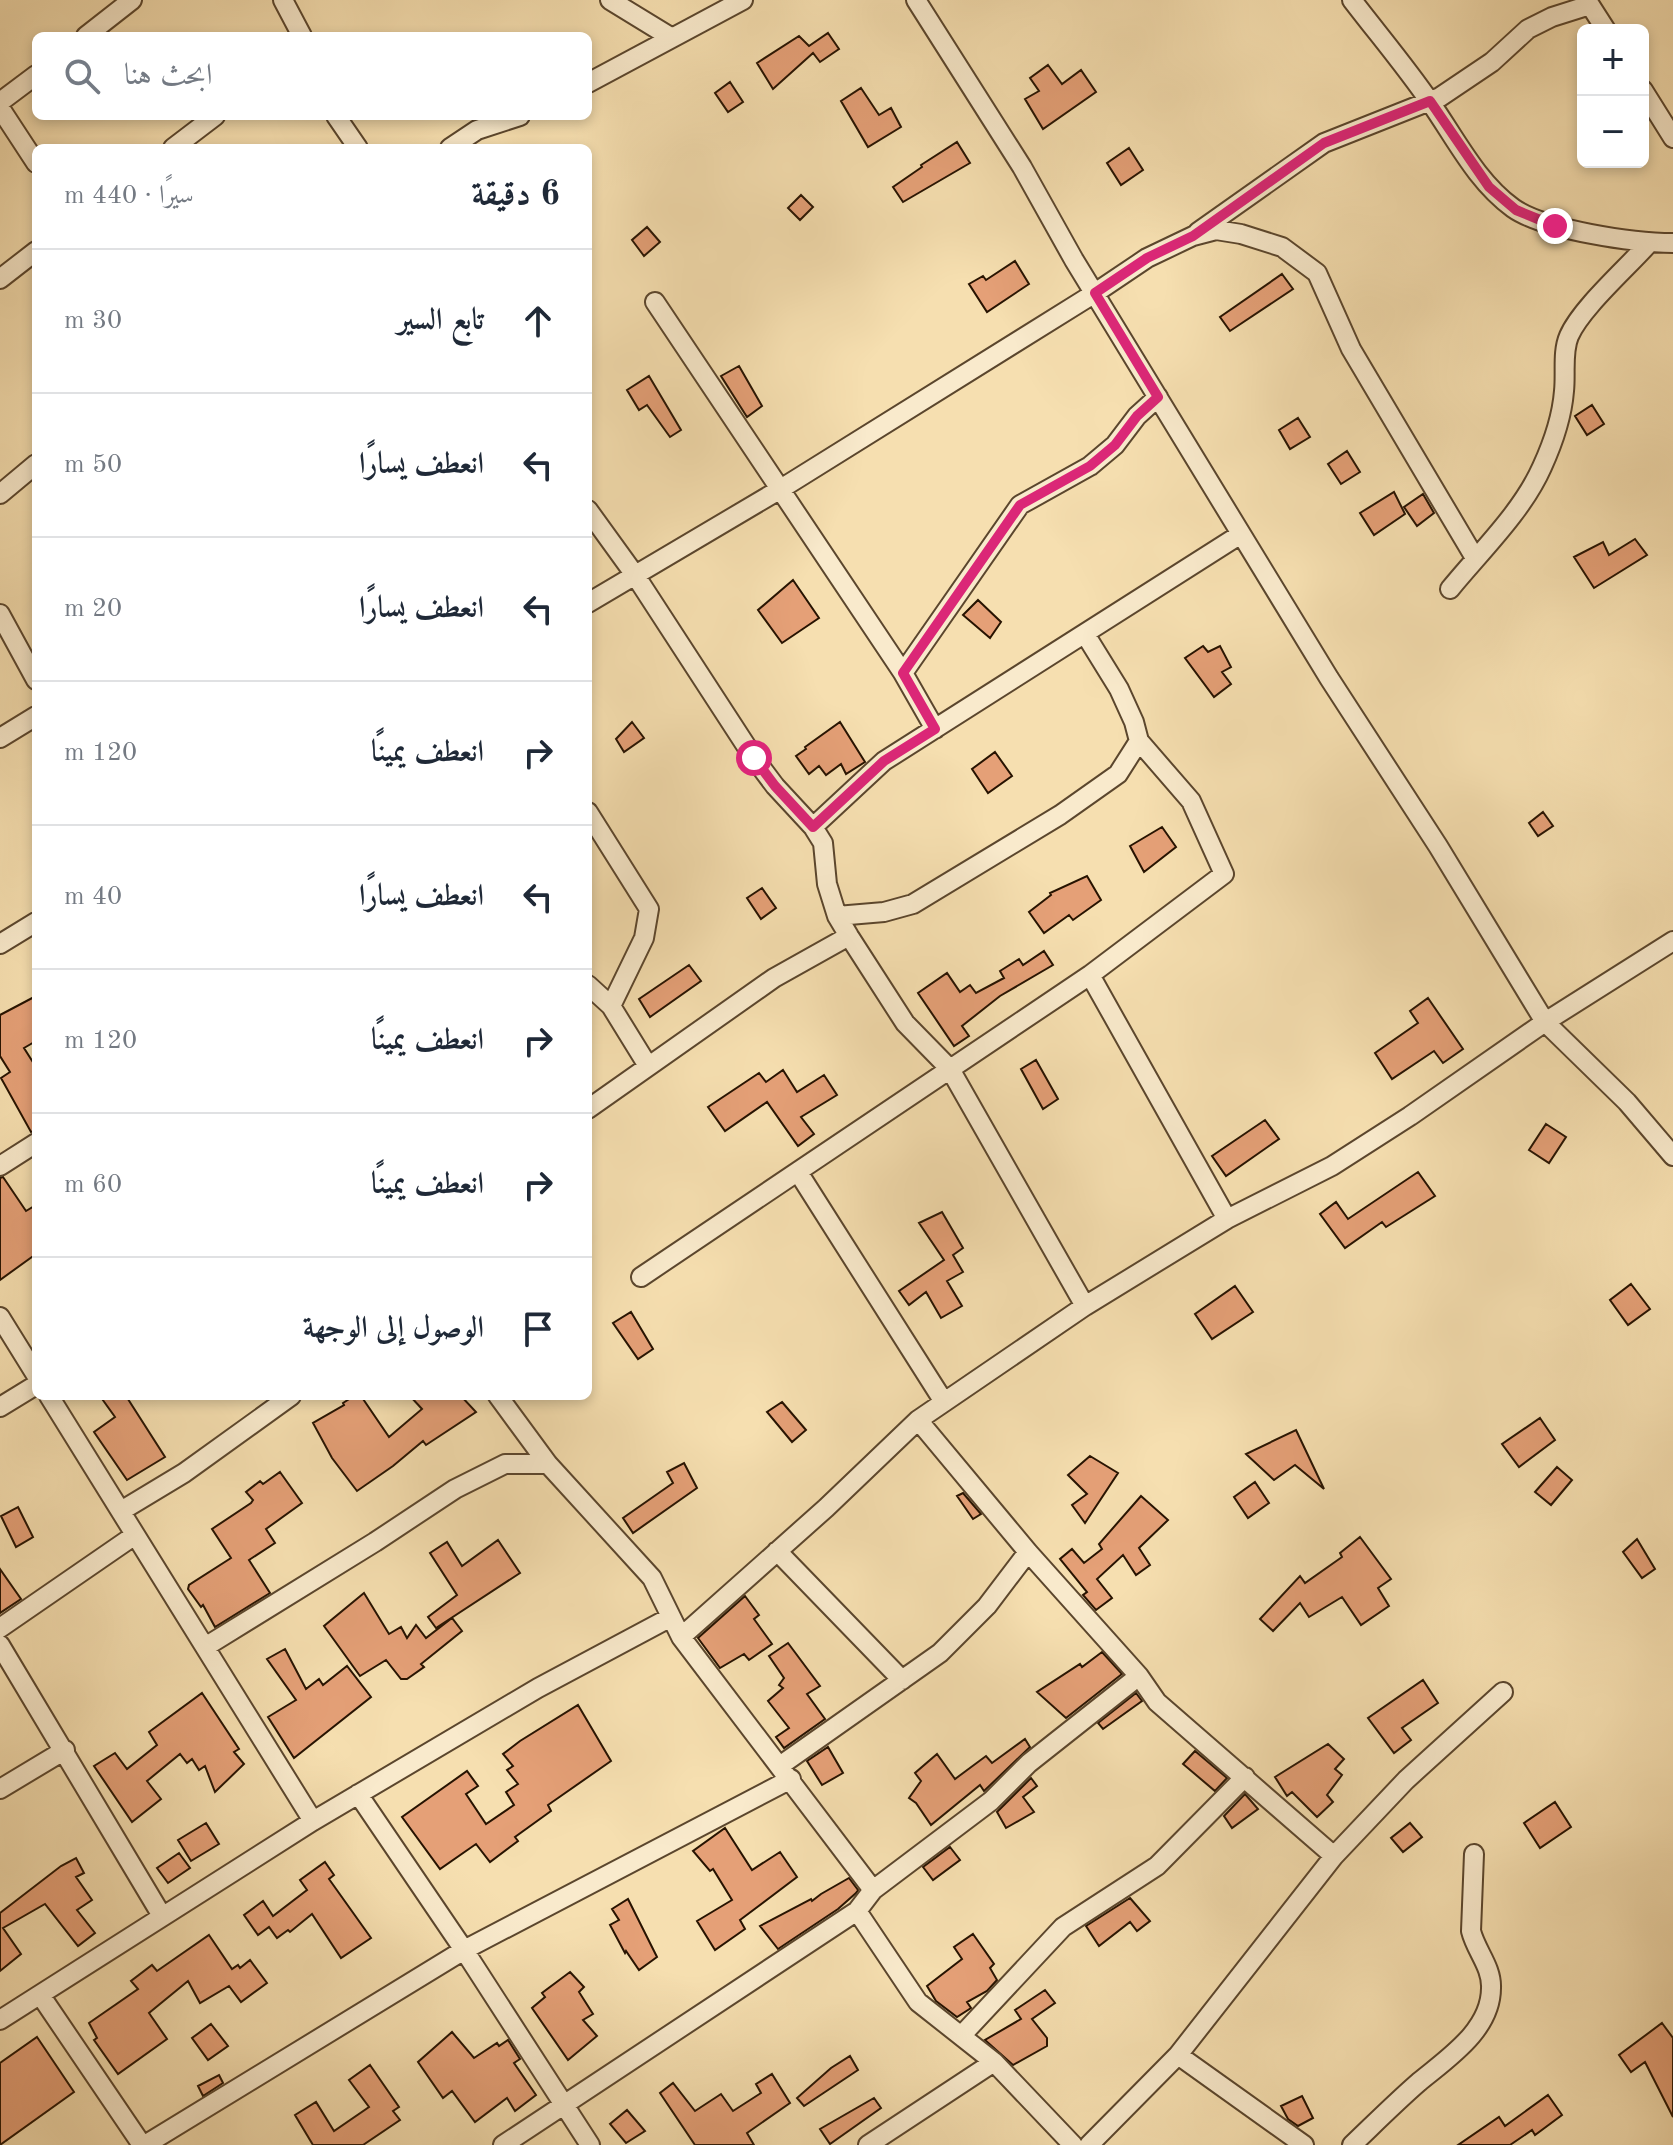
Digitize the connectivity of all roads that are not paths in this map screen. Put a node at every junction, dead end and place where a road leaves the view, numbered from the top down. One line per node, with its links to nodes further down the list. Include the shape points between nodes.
1 (132, 0): 9 (street)
2 (283, 0): 10 (street)
3 (610, 0): 11 (street)
4 (743, 0): 11 (street)
5 (916, 0): 30 (street)
6 (1352, 0): 15 (street)
7 (1589, 3): 8 (street); 15 (street, via 1528,29 1492,62)
8 (1602, 24)
9 (91, 32)
10 (300, 32)
11 (672, 38): 13 (street)
12 (32, 78): 16 (street)
13 (592, 81)
14 (1647, 96): 20 (street)
15 (1430, 101): 25 (street, via 1324,143); 26 (street, via 1489,187 1516,210 1555,226)
16 (0, 105): 24 (street)
17 (210, 120): 21 (street)
18 (338, 120): 22 (street)
19 (508, 120): 23 (street)
20 (1673, 138)
21 (178, 144)
22 (349, 144)
23 (456, 144)
24 (32, 157)
25 (1193, 236): 30 (street, via 1147,258); 38 (street, via 1216,230 1241,234 1282,247 1317,273 1351,349)
26 (1649, 243): 27 (street); 38 (street, via 1569,336 1564,393 1541,469 1523,500)
27 (1673, 243)
28 (32, 254): 29 (street)
29 (0, 279)
30 (1095, 293): 32 (street); 34 (street)
31 (655, 302): 34 (street)
32 (1158, 397): 37 (street); 45 (street, via 1090,466 1020,505)
33 (32, 467): 35 (street)
34 (779, 490): 39 (street); 45 (street)
35 (0, 494)
36 (592, 516): 39 (street)
37 (1241, 534): 43 (street); 60 (street)
38 (1475, 558): 40 (street)
39 (635, 575): 41 (street); 51 (street, via 754,758)
40 (1450, 589)
41 (592, 601)
42 (0, 614): 44 (street)
43 (1085, 634): 47 (street); 49 (street, via 1119,689)
44 (32, 673)
45 (903, 673): 47 (street)
46 (32, 718): 48 (street)
47 (935, 729): 51 (street, via 884,761)
48 (0, 738)
49 (1139, 741): 52 (street, via 1118,774 913,904); 57 (street, via 1191,801 1224,874)
50 (592, 818): 59 (street, via 649,909 644,938)
51 (813, 827): 52 (street, via 823,843)
52 (837, 916): 54 (street)
53 (32, 924): 56 (street)
54 (849, 936): 61 (street, via 774,978); 62 (street, via 905,1023)
55 (1673, 941): 60 (street)
56 (0, 944)
57 (1090, 975): 62 (street); 68 (street)
58 (592, 989): 59 (street)
59 (611, 1006): 61 (street)
60 (1545, 1022): 65 (street, via 1627,1102); 68 (street, via 1332,1166)
61 (648, 1066): 63 (street)
62 (950, 1069): 67 (street); 70 (street)
63 (592, 1106)
64 (32, 1146): 66 (street)
65 (1673, 1156)
66 (0, 1166)
67 (798, 1172): 69 (street); 77 (street)
68 (1227, 1219): 70 (street)
69 (641, 1277)
70 (1085, 1306): 77 (street)
71 (0, 1317): 72 (street)
72 (31, 1354)
73 (32, 1387): 78 (street)
74 (52, 1400): 81 (street)
75 (285, 1400): 81 (street)
76 (501, 1400): 80 (street)
77 (944, 1402): 79 (street)
78 (0, 1407)
79 (918, 1420): 83 (street); 84 (street)
80 (548, 1464): 85 (street, via 652,1578); 89 (street, via 505,1464 455,1489)
81 (121, 1511): 82 (street)
82 (135, 1535): 86 (street); 89 (street)
83 (777, 1551): 87 (street); 91 (street)
84 (1028, 1552): 90 (street); 91 (street, via 987,1606 940,1653)
85 (671, 1617): 87 (street); 97 (street)
86 (0, 1628)
87 (681, 1637): 94 (street)
88 (0, 1645): 93 (street)
89 (205, 1647): 98 (street)
90 (1139, 1676): 95 (street, via 1157,1702); 101 (street, via 1029,1763 991,1801)
91 (902, 1680): 94 (street)
92 (1503, 1692): 100 (street, via 1406,1780)
93 (65, 1750): 96 (street); 103 (street)
94 (786, 1772): 101 (street); 104 (street)
95 (1245, 1777): 100 (street); 107 (street, via 1157,1866 1063,1927)
96 (0, 1789)
97 (358, 1794): 98 (street); 104 (street)
98 (313, 1821): 103 (street)
99 (1474, 1854): 118 (street, via 1471,1931 1488,1970 1489,2006 1467,2042)
100 (1334, 1856): 108 (street)
101 (873, 1890): 102 (street)
102 (857, 1911): 107 (street, via 918,2002); 110 (street)
103 (162, 1916): 105 (street)
104 (464, 1950): 110 (street); 111 (street)
105 (41, 1996): 106 (street); 111 (street)
106 (0, 2020)
107 (962, 2035): 109 (street)
108 (1178, 2055): 116 (street); 117 (street)
109 (994, 2062): 114 (street); 115 (street)
110 (564, 2106): 112 (street); 113 (street)
111 (144, 2145)
112 (503, 2145)
113 (590, 2145)
114 (868, 2145)
115 (1073, 2145)
116 (1089, 2145)
117 (1304, 2145)
118 (1352, 2145)

